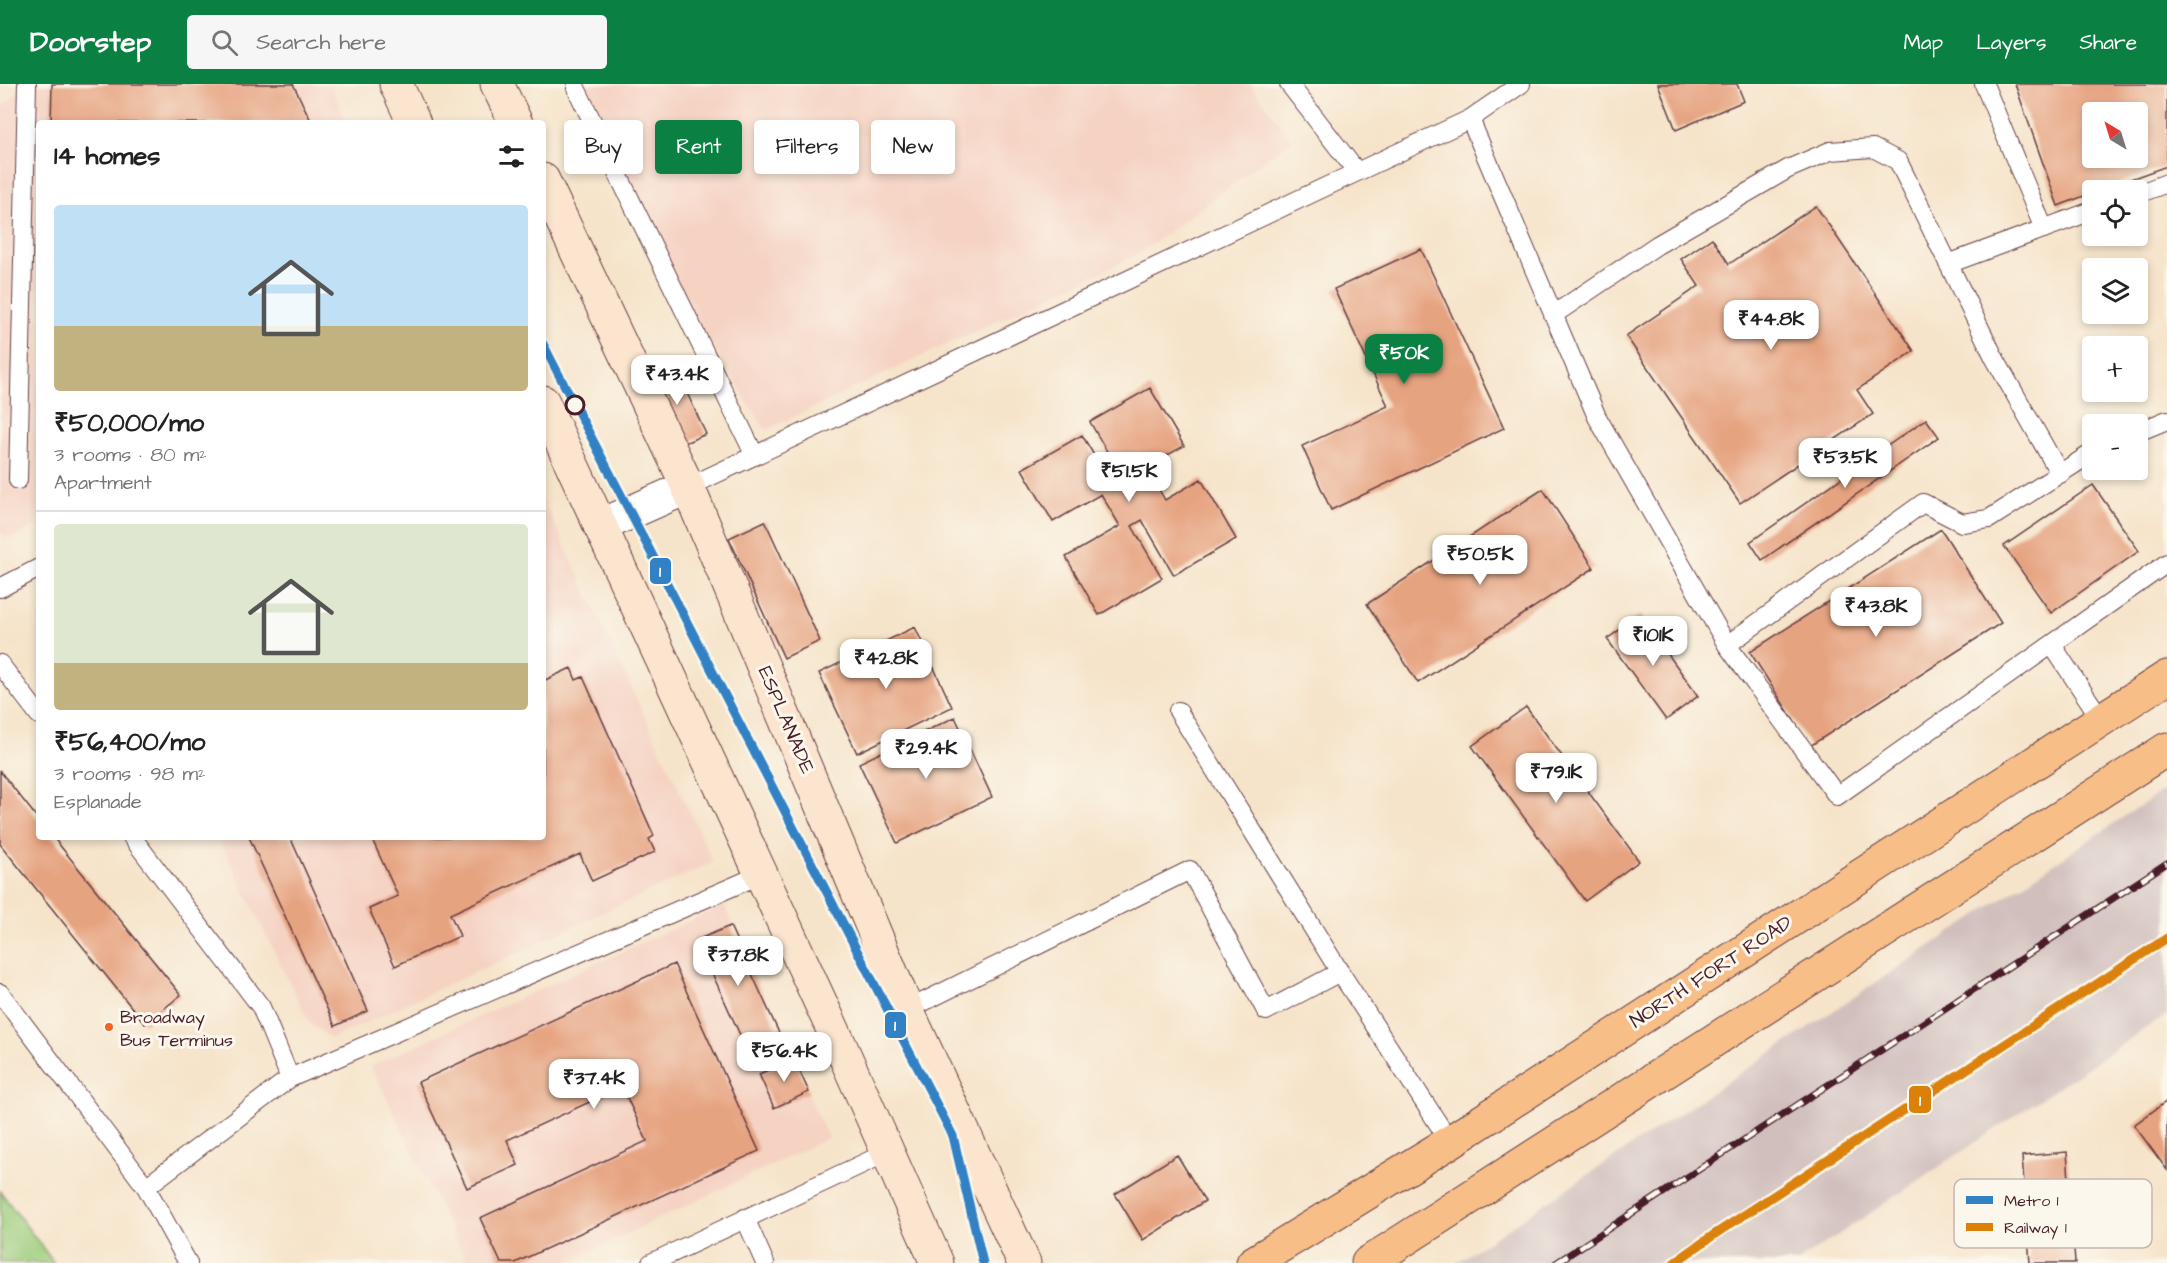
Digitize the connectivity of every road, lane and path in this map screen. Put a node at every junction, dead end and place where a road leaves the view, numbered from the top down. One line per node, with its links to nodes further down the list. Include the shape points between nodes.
1 (27, 84): 25 (lane)
2 (396, 84): 9 (main road)
3 (497, 84): 10 (main road)
4 (1289, 84): 11 (lane)
5 (1521, 84): 8 (lane)
6 (1984, 84): 16 (lane)
7 (576, 88): 22 (lane)
8 (1470, 119): 11 (lane); 18 (lane)
9 (413, 120)
10 (515, 120)
11 (1358, 172): 22 (lane)
12 (2167, 183): 14 (lane)
13 (546, 186): 26 (main road, ESPLANADE)
14 (2148, 190)
15 (2082, 215): 16 (lane)
16 (2044, 229): 17 (lane)
17 (1948, 264): 18 (lane, via 1898,161 1873,148 1830,151 1788,169 1657,245); 24 (lane, via 1995,359)
18 (1553, 315): 31 (lane, via 1597,417)
19 (546, 409): 27 (main road)
20 (2167, 420): 21 (lane)
21 (2148, 428)
22 (755, 456): 26 (lane)
23 (2082, 460): 24 (lane)
24 (2060, 474): 31 (lane, via 1989,519 1962,523 1923,503)
25 (18, 480)
26 (688, 487): 27 (street); 43 (main road, ESPLANADE)
27 (600, 526): 40 (main road)
28 (2167, 564): 32 (lane)
29 (36, 570): 30 (lane)
30 (0, 588)
31 (1727, 645): 32 (lane, via 1837,796)
32 (2052, 645): 37 (lane)
33 (0, 664): 35 (lane)
34 (2167, 677): 37 (main road, NORTH FORT ROAD)
35 (36, 711)
36 (1178, 711): 41 (lane)
37 (2101, 720): 45 (main road, NORTH FORT ROAD)
38 (2167, 748): 55 (main road)
39 (134, 840): 44 (lane, via 261,1007)
40 (762, 874): 44 (lane); 46 (main road)
41 (1340, 972): 43 (lane, via 1266,1011 1190,870); 45 (lane)
42 (0, 993): 47 (lane)
43 (907, 1010): 53 (main road, ESPLANADE)
44 (290, 1078): 47 (lane)
45 (1450, 1142): 54 (main road, NORTH FORT ROAD)
46 (888, 1152): 48 (lane); 52 (main road)
47 (146, 1187): 49 (lane)
48 (746, 1218): 50 (lane); 51 (lane)
49 (188, 1263)
50 (651, 1263)
51 (765, 1263)
52 (937, 1263)
53 (1024, 1263)
54 (1253, 1263)
55 (1368, 1263)

